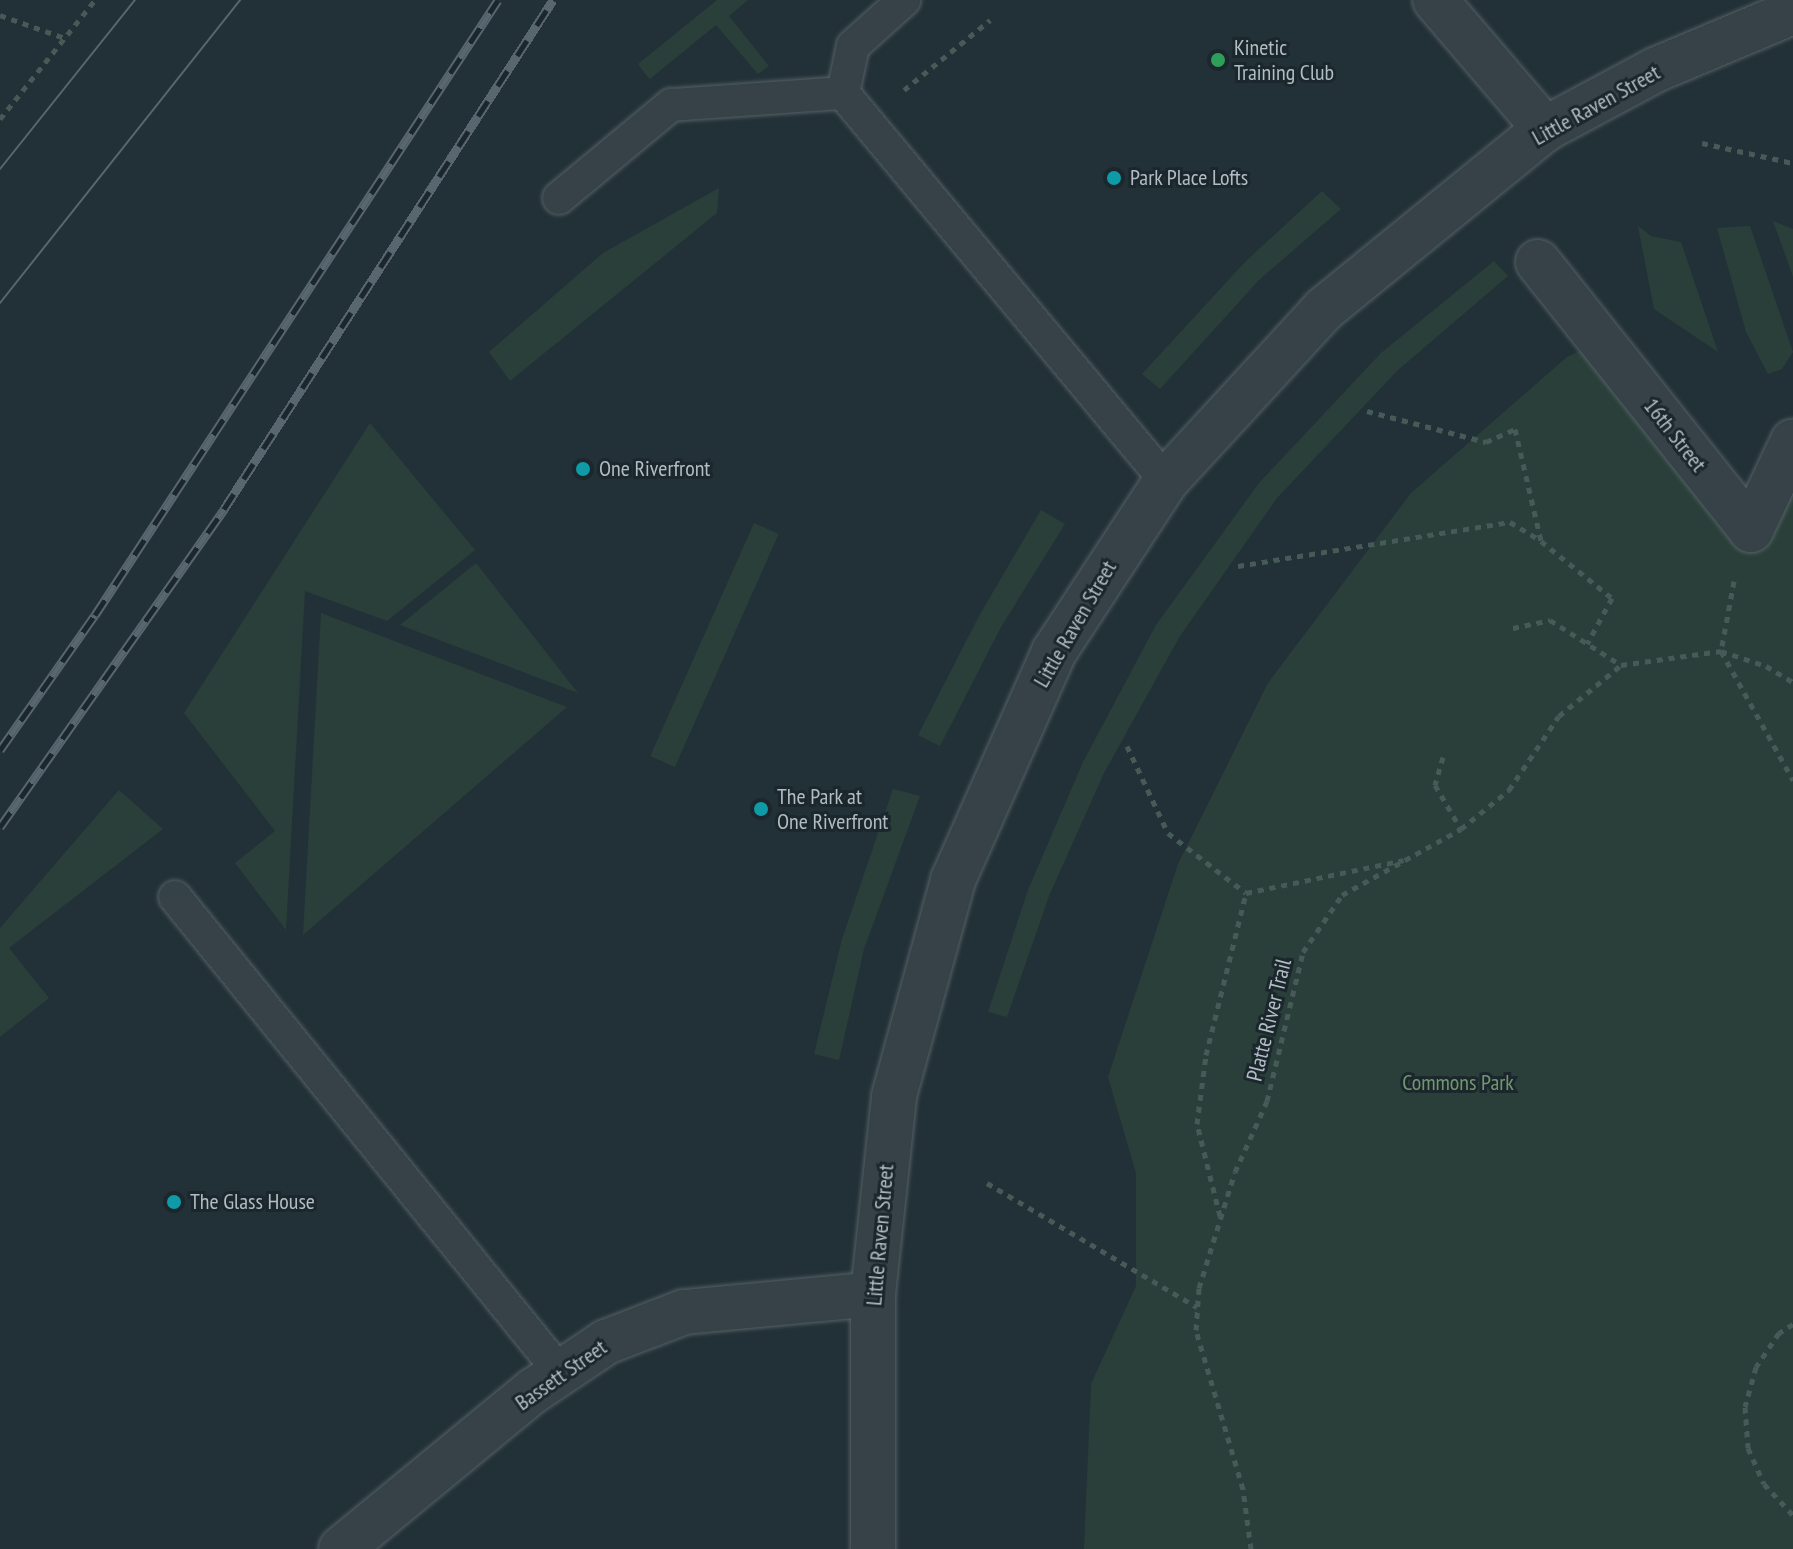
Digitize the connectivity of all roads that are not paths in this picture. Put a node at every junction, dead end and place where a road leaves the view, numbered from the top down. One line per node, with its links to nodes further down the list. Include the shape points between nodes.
1 (904, 0): 4 (lane, via 853,46)
2 (1435, 0): 5 (street)
3 (1793, 12): 5 (street, Little Raven Street, via 1655,70)
4 (843, 93): 6 (lane, via 671,105); 9 (lane)
5 (1545, 129): 9 (street, Little Raven Street, via 1323,310)
6 (559, 198)
7 (1538, 262): 8 (street, 16th Street, via 1751,530)
8 (1793, 441)
9 (1166, 481): 11 (street, Little Raven Street, via 1054,652 953,880 894,1096)
10 (175, 897): 12 (lane)
11 (873, 1294): 12 (street, Bassett Street, via 684,1312 606,1342); 14 (street, Little Raven Street)
12 (560, 1372): 13 (street, Bassett Street)
13 (341, 1549)
14 (873, 1549)

